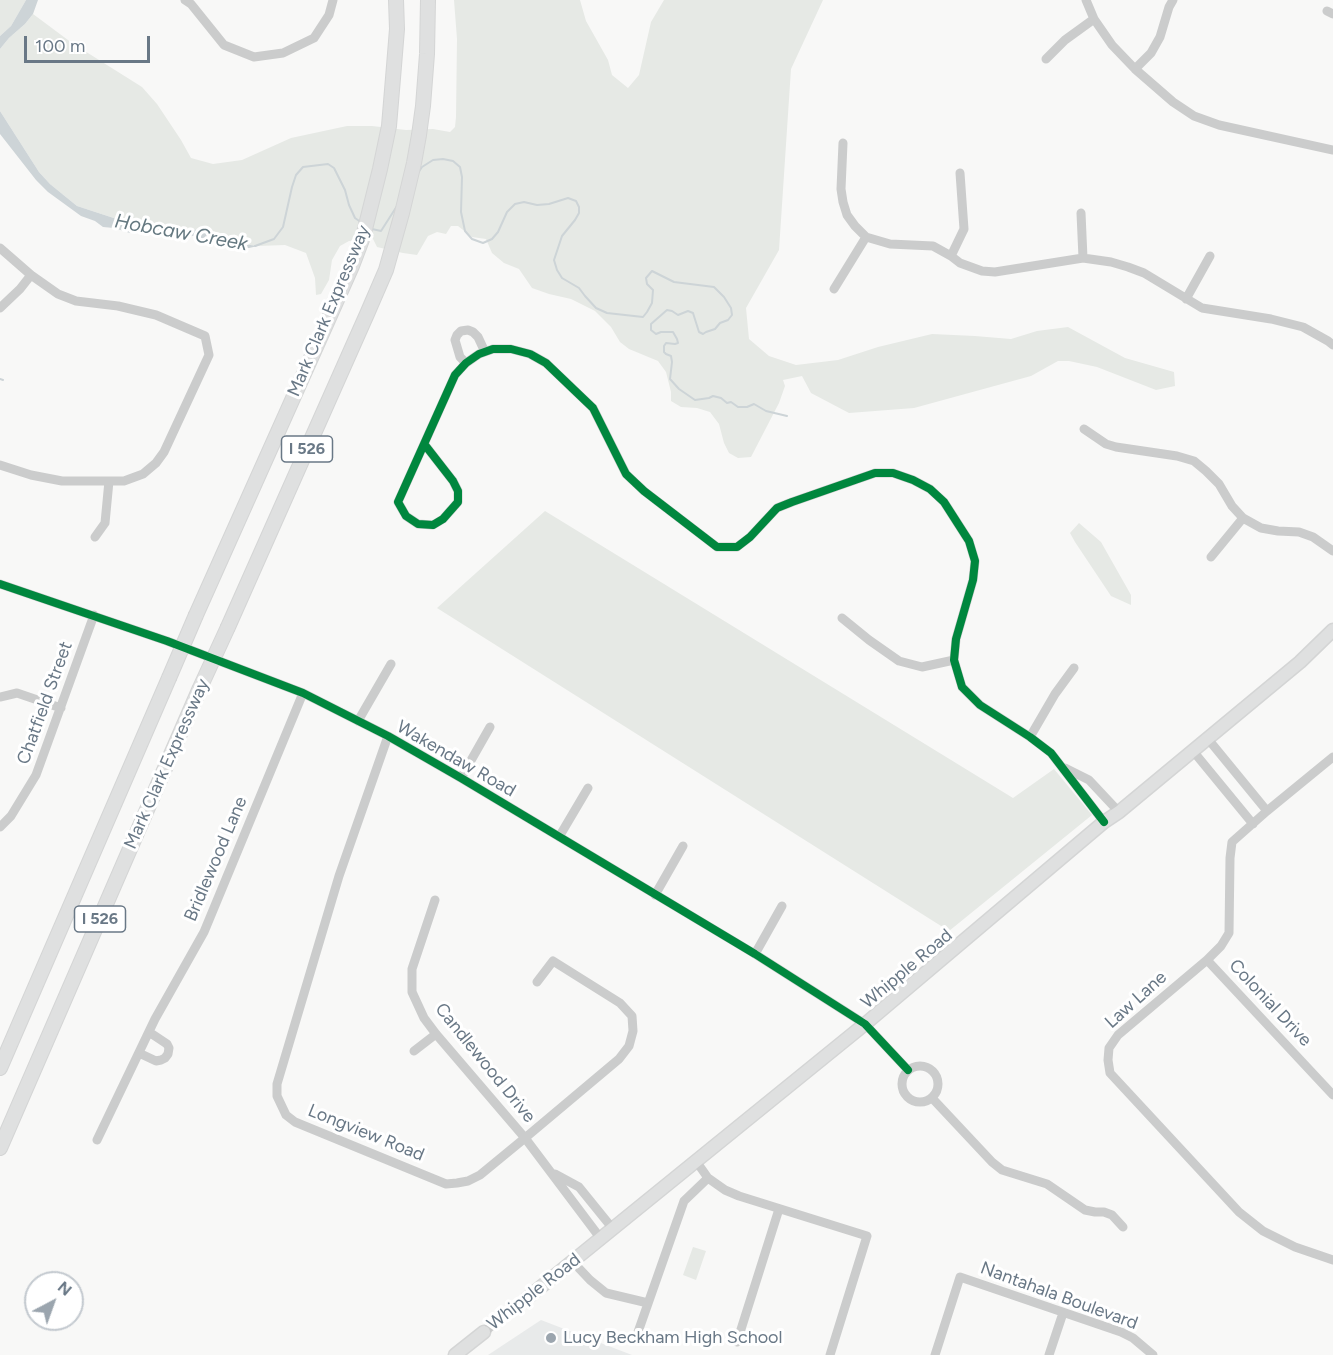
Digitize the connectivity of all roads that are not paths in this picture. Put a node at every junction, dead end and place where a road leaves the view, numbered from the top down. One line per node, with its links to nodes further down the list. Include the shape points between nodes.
1 (185, 0): 2 (street, via 224,45 254,57 283,53 314,38 329,15)
2 (333, 0)
3 (396, 0): 72 (highway, Mark Clark Expressway / I 526, bridge, via 389,126 363,237)
4 (428, 0): 78 (highway, Mark Clark Expressway / I 526, bridge, via 423,106 414,163 386,270)
5 (1086, 0): 7 (street)
6 (1173, 0): 9 (street, via 1160,37)
7 (1094, 19): 8 (street); 9 (street)
8 (1046, 59)
9 (1135, 69): 11 (street, via 1194,116)
10 (843, 142): 14 (street, via 843,202 847,214)
11 (1333, 150)
12 (960, 173): 16 (street, via 964,230)
13 (1081, 213): 18 (street)
14 (866, 237): 16 (street, via 890,244 933,246); 20 (street)
15 (0, 248): 19 (street)
16 (951, 256): 18 (street, via 968,267 995,272)
17 (1210, 256): 21 (street)
18 (1083, 258): 21 (street, via 1112,262 1144,273)
19 (31, 274): 22 (street); 29 (street, via 76,302 156,315 205,336 209,355 164,452 143,474 124,481)
20 (834, 289)
21 (1186, 299): 23 (street, via 1202,308 1303,327)
22 (0, 308)
23 (1333, 345)
24 (485, 352): 25 (street); 25 (street, via 473,332 461,331 455,340); 38 (street, via 512,349 546,363 593,408 626,474 717,547 736,547 777,508 875,473 894,473 930,489 944,502 969,541 975,561)
25 (466, 363): 27 (street, via 455,375)
26 (1084, 429): 30 (street, via 1116,447 1194,461 1219,484)
27 (425, 445): 27 (street, via 398,502 406,516 418,524 433,525 458,502 458,491)
28 (0, 465): 29 (street, via 62,481)
29 (109, 481): 31 (street, via 105,523)
30 (1244, 518): 32 (street, via 1261,528 1313,537); 33 (street)
31 (95, 537)
32 (1333, 551)
33 (1211, 557)
34 (0, 584): 35 (street, Wakendaw Road)
35 (94, 615): 41 (street, Wakendaw Road); 43 (street, Chatfield Street)
36 (842, 618): 38 (street, via 899,661 922,667)
37 (1333, 630): 48 (main road, Whipple Road)
38 (954, 660): 47 (street, via 962,687 980,705)
39 (391, 664): 44 (street)
40 (1074, 668): 47 (street)
41 (303, 693): 44 (street, Wakendaw Road); 68 (street, Bridlewood Lane, via 204,932)
42 (0, 697): 43 (street, via 17,693)
43 (61, 708): 58 (street, Chatfield Street, via 36,775)
44 (358, 721): 46 (street, Wakendaw Road)
45 (490, 727): 52 (street)
46 (388, 736): 52 (street, Wakendaw Road); 76 (street, Longview Road, via 339,876 277,1084 277,1096 286,1115 295,1122 446,1184 480,1175)
47 (1030, 737): 51 (street)
48 (1208, 739): 49 (main road, Whipple Road); 54 (street)
49 (1193, 751): 55 (main road, Whipple Road); 57 (street)
50 (1333, 757): 54 (street, Law Lane)
51 (1063, 767): 55 (street, via 1089,780); 56 (street)
52 (461, 778): 59 (street, Wakendaw Road)
53 (588, 788): 59 (street)
54 (1267, 811): 57 (street, Law Lane)
55 (1119, 812): 56 (main road, Whipple Road)
56 (1104, 822): 67 (main road, Whipple Road)
57 (1253, 824): 65 (street, Law Lane, via 1232,842 1229,933)
58 (0, 827)
59 (559, 837): 61 (street, Wakendaw Road)
60 (683, 846): 61 (street)
61 (655, 895): 64 (street, Wakendaw Road)
62 (435, 900): 69 (street, Candlewood Drive, via 412,969 412,992)
63 (782, 906): 64 (street)
64 (755, 954): 67 (street, Wakendaw Road)
65 (1207, 960): 74 (street, Colonial Drive); 86 (street, Law Lane, via 1118,1035 1109,1048 1110,1073 1247,1219 1263,1232)
66 (537, 982): 76 (street, Longview Road, via 553,961 620,1003 632,1016 633,1032 619,1059)
67 (865, 1024): 73 (street, Wakendaw Road); 79 (main road, Whipple Road)
68 (149, 1032): 71 (street, Bridlewood Lane); 71 (street, via 167,1044 168,1054 156,1060)
69 (436, 1034): 70 (street); 76 (street, Candlewood Drive)
70 (414, 1051)
71 (139, 1053): 77 (street, Bridlewood Lane)
72 (0, 1068)
73 (908, 1070): 75 (street, via 924,1066 934,1072 939,1083); 75 (street, via 902,1081 905,1094 914,1102)
74 (1333, 1095)
75 (932, 1098): 83 (street, via 1002,1170 1047,1184 1085,1210 1112,1215)
76 (525, 1138): 80 (street, Candlewood Drive)
77 (97, 1140)
78 (0, 1148)
79 (696, 1161): 81 (street); 84 (main road, Whipple Road)
80 (551, 1172): 84 (street, Candlewood Drive, via 579,1187); 85 (street, Candlewood Drive)
81 (708, 1179): 82 (street, via 725,1190); 89 (street, via 684,1201)
82 (779, 1209): 93 (street); 95 (street, via 867,1236)
83 (1123, 1227)
84 (613, 1229): 85 (main road, Whipple Road)
85 (601, 1239): 87 (main road, Whipple Road)
86 (1333, 1260)
87 (573, 1262): 88 (main road, Whipple Road); 89 (street, via 606,1293)
88 (526, 1299): 91 (street, Whipple Road)
89 (648, 1303): 92 (street)
90 (1063, 1312): 96 (street, Nantahala Boulevard, via 960,1277); 97 (street); 98 (street, Nantahala Boulevard, via 1121,1332)
91 (483, 1332): 94 (main road, Whipple Road)
92 (638, 1332)
93 (737, 1342)
94 (455, 1355)
95 (830, 1355)
96 (934, 1355)
97 (1049, 1355)
98 (1153, 1355)

